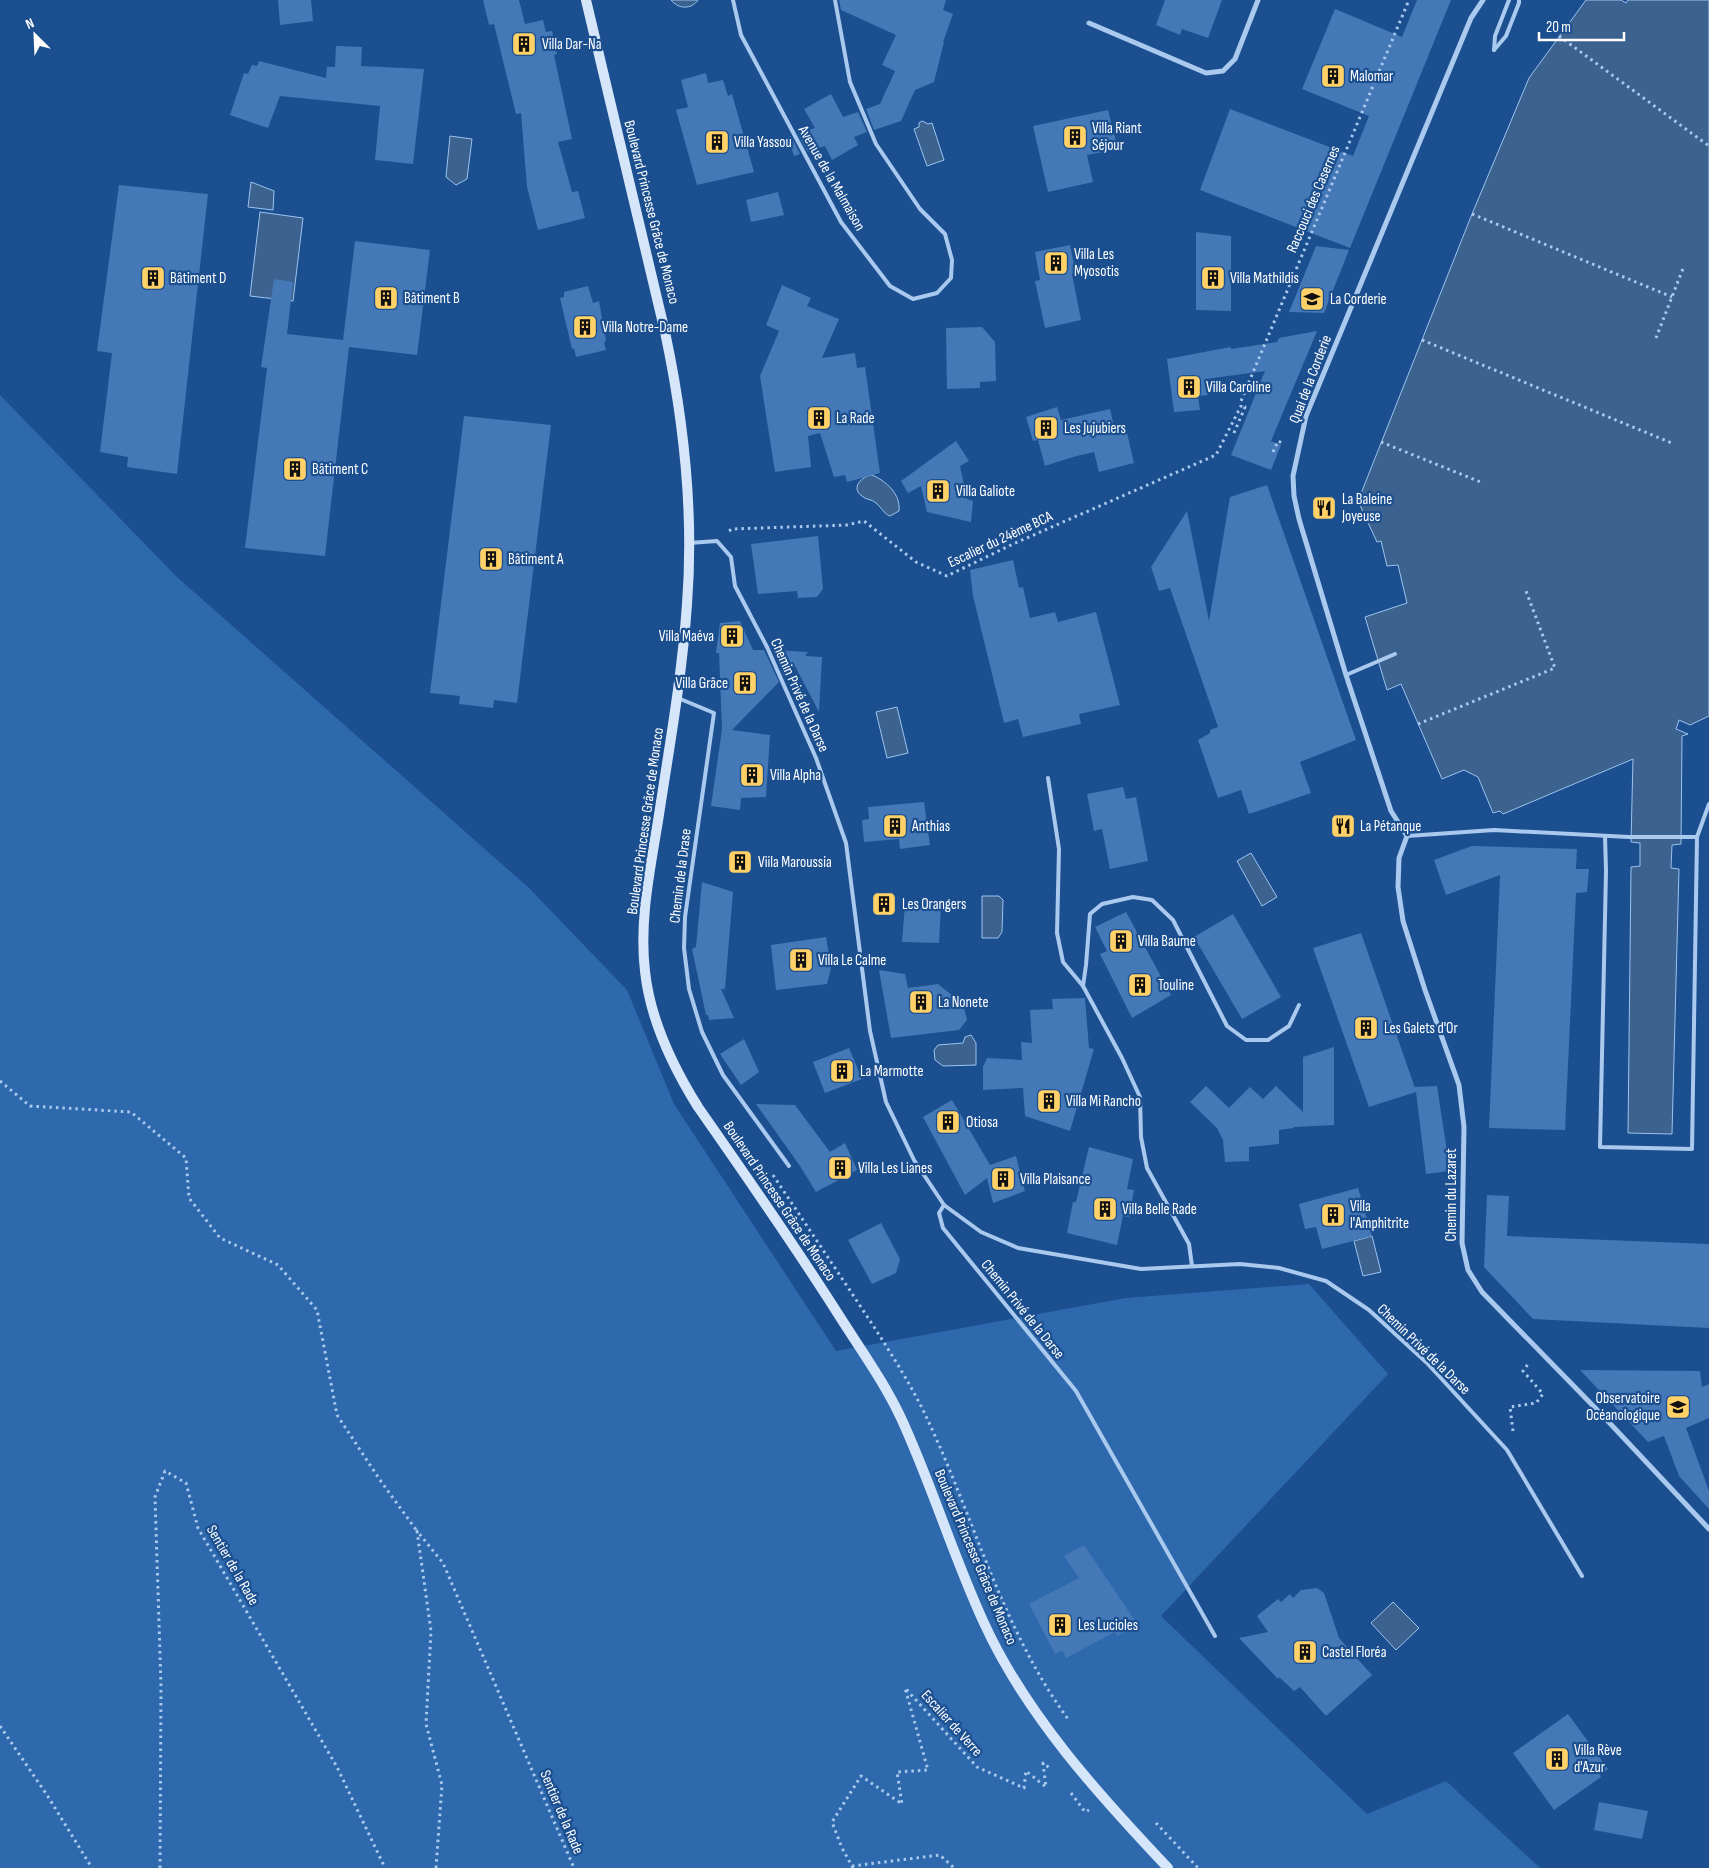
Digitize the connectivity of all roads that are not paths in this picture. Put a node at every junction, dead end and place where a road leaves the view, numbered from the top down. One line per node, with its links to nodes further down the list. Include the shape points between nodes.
1 (586, 0): 9 (main road, Boulevard Princesse Grâce de Monaco, via 676,381 688,498)
2 (733, 0): 3 (lane, Avenue de la Malmaison, via 741,35 841,222 890,286 913,298 937,293 951,278 952,260 946,234 920,209 876,144 850,82)
3 (834, 0)
4 (1258, 0): 8 (street, via 1235,59 1223,70 1206,73)
5 (1483, 0): 11 (street, Quai de la Corderie, via 1471,18 1306,416 1297,452 1293,476 1299,519)
6 (1509, 0): 7 (lane, via 1495,36 1494,50 1506,36)
7 (1518, 0)
8 (1089, 23)
9 (688, 544): 12 (main road, Boulevard Princesse Grâce de Monaco, via 687,603); 21 (lane, Chemin Privé de la Darse, via 717,541 731,557 735,586 816,758 846,843 870,1031 886,1102 914,1160)
10 (1395, 654): 11 (lane)
11 (1346, 675): 15 (street, Quai de la Corderie, via 1392,811)
12 (678, 698): 20 (lane, Chemin de la Drase, via 714,712 685,917 684,948 689,989 702,1032 723,1075); 26 (main road, Boulevard Princesse Grâce de Monaco, via 651,864 644,940 644,972 660,1034 698,1107 801,1255 901,1418 984,1623 1009,1671 1044,1723 1104,1798)
13 (1048, 778): 18 (lane, via 1059,850 1057,933 1063,962)
14 (1709, 804): 17 (lane)
15 (1407, 836): 16 (lane, via 1494,830); 23 (street, Chemin du Lazaret, via 1399,858 1398,887 1403,921 1459,1085 1464,1127 1462,1243 1468,1270 1482,1292)
16 (1605, 836): 17 (lane); 17 (lane, via 1600,1147 1692,1150)
17 (1697, 837)
18 (1082, 986): 19 (lane, via 1090,914 1102,904 1133,897 1152,900 1173,920 1227,1026 1246,1040 1268,1040 1289,1026); 22 (lane, via 1140,1097 1146,1168 1189,1244)
19 (1299, 1005)
20 (790, 1166)
21 (944, 1205): 22 (lane, Chemin Privé de la Darse, via 981,1232 1018,1248 1141,1269); 25 (lane, Chemin Privé de la Darse, via 939,1213 943,1228 1076,1391)
22 (1192, 1266): 24 (lane, Chemin Privé de la Darse, via 1240,1264 1279,1268 1326,1282 1369,1310 1427,1363 1507,1450)
23 (1709, 1529)
24 (1582, 1576)
25 (1215, 1636)
26 (1168, 1868)

